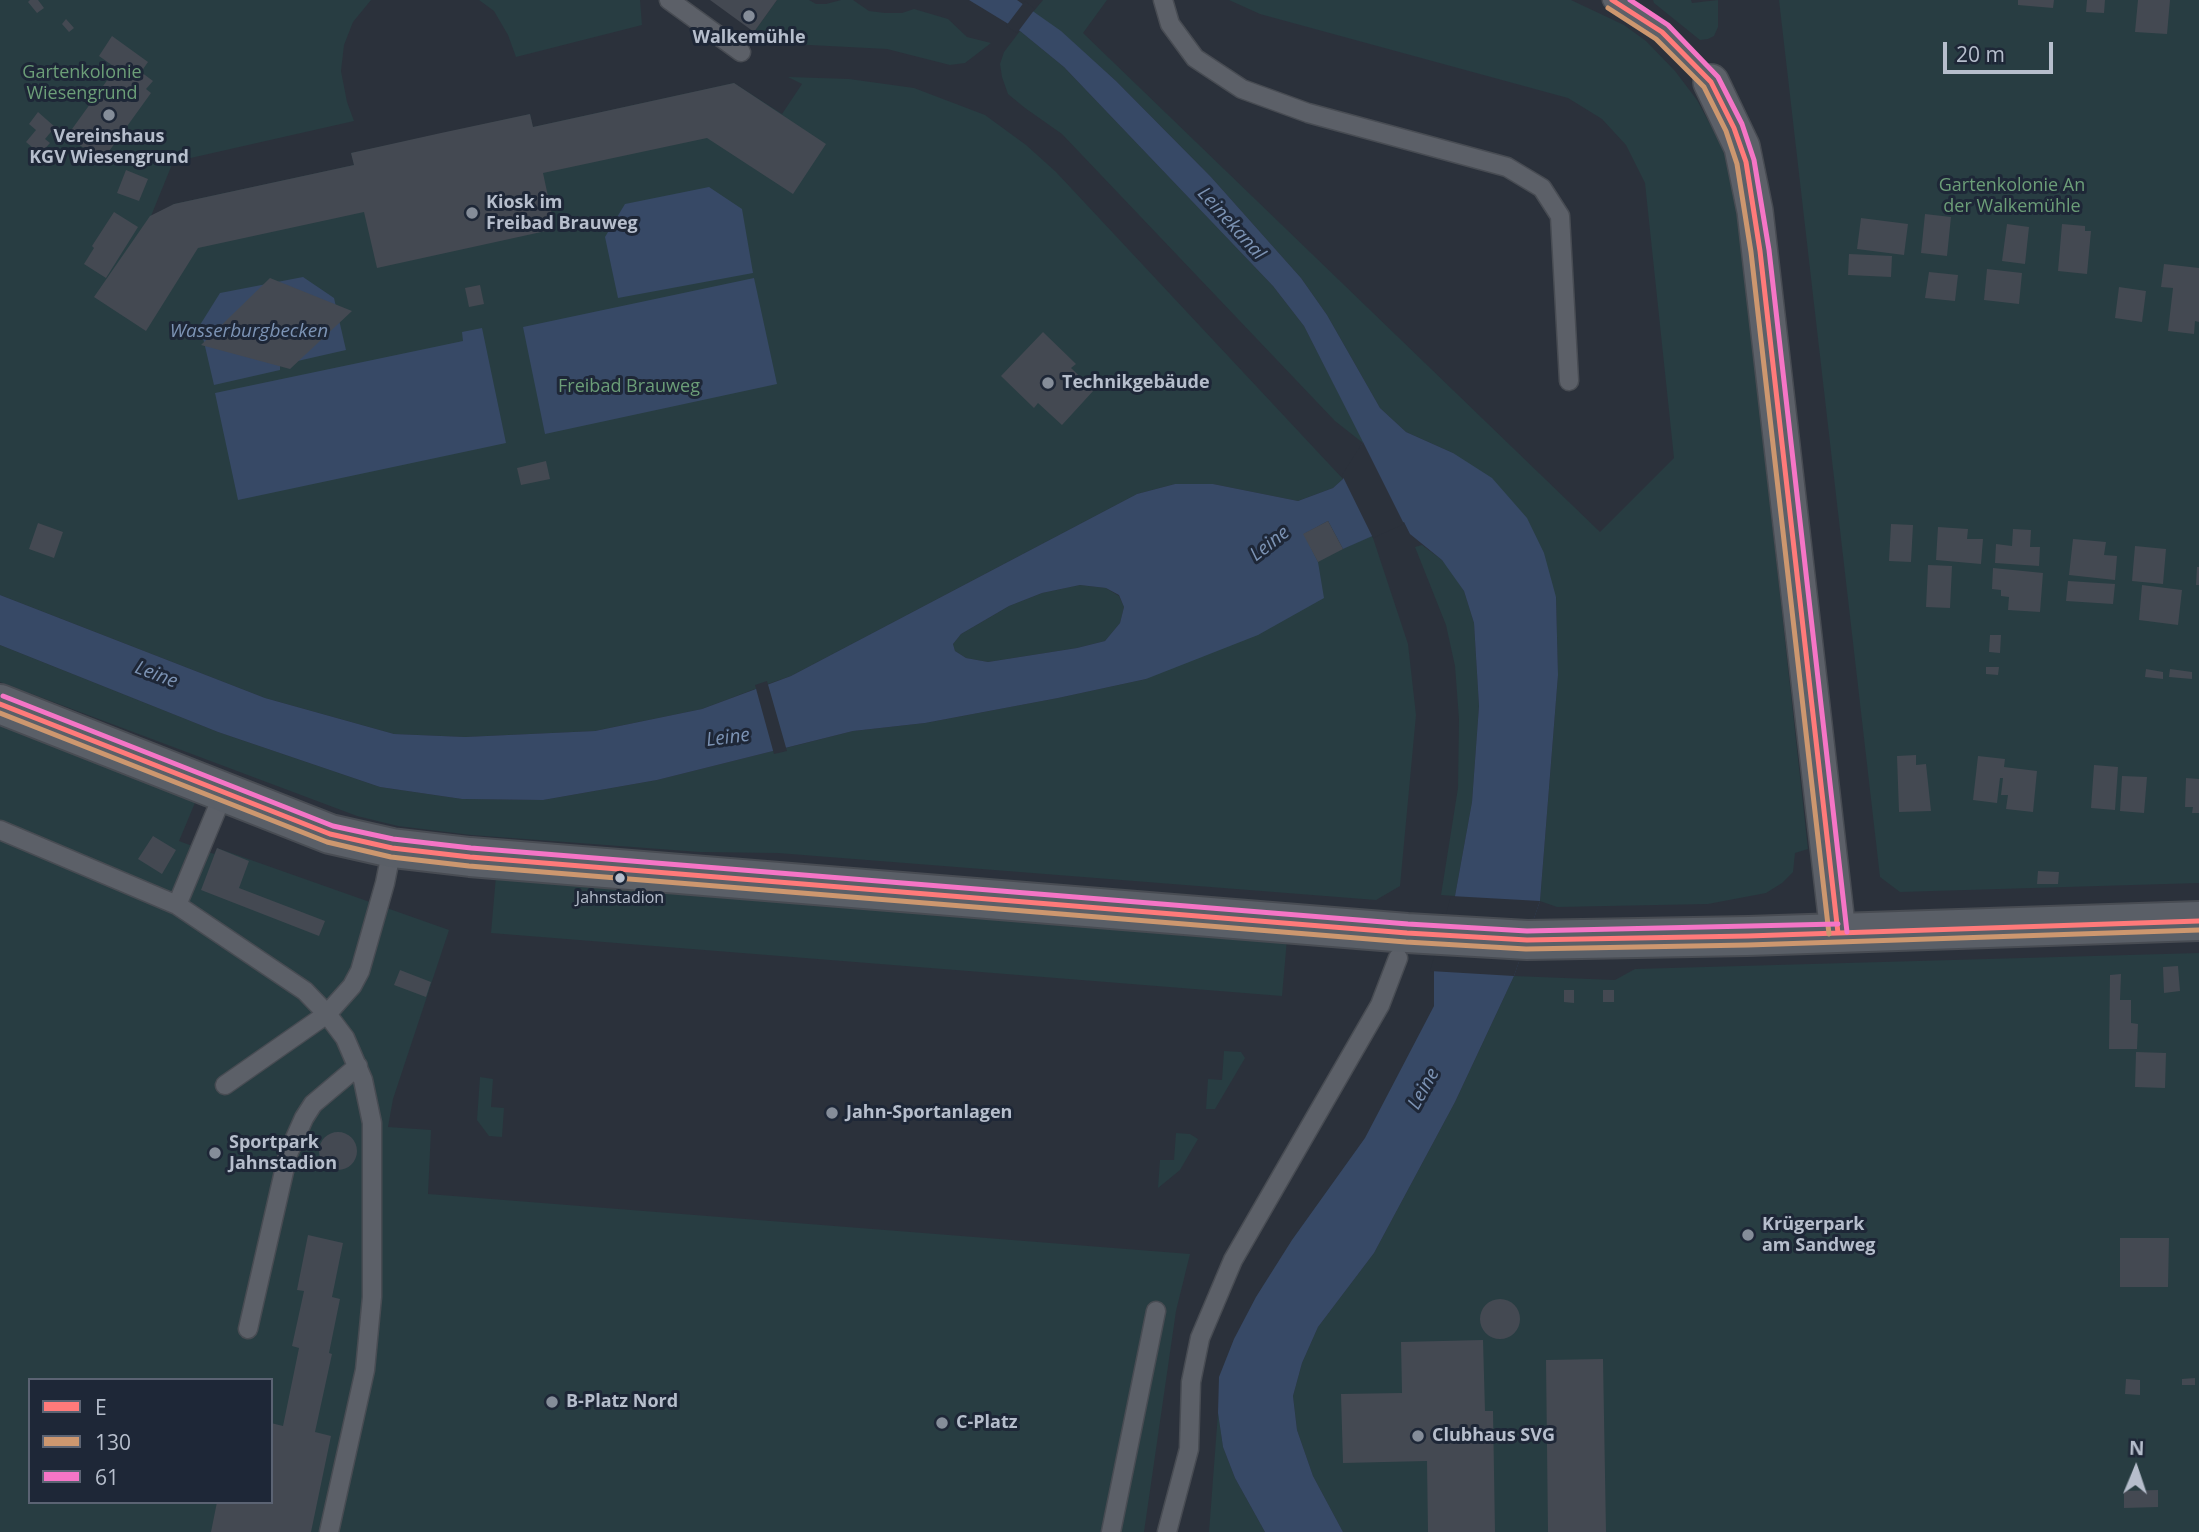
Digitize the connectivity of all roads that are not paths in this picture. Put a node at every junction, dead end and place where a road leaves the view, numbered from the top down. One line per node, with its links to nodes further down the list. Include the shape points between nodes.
1 (669, 0): 4 (lane)
2 (1163, 0): 6 (lane, via 1170,24 1195,58 1242,89 1308,113 1507,167 1542,188 1560,216)
3 (1612, 0): 5 (lane, via 1662,32)
4 (741, 52)
5 (1711, 82): 13 (street, via 1742,147 1755,211)
6 (1569, 381)
7 (0, 704): 8 (street)
8 (224, 792): 10 (street, via 330,834); 11 (lane)
9 (0, 830): 11 (lane)
10 (392, 848): 13 (street, via 1527,940); 15 (lane, via 360,971)
11 (177, 905): 15 (lane, via 305,991)
12 (2199, 921): 13 (street)
13 (1838, 933)
14 (1398, 958): 22 (lane, via 1380,1005 1233,1260 1200,1338 1191,1382 1189,1449)
15 (327, 1014): 16 (lane); 17 (lane)
16 (358, 1066): 19 (lane, via 313,1104 288,1154); 20 (lane, via 370,1107 373,1141 370,1335)
17 (225, 1084)
18 (1156, 1311): 21 (lane)
19 (248, 1329)
20 (329, 1532)
21 (1111, 1532)
22 (1167, 1532)

